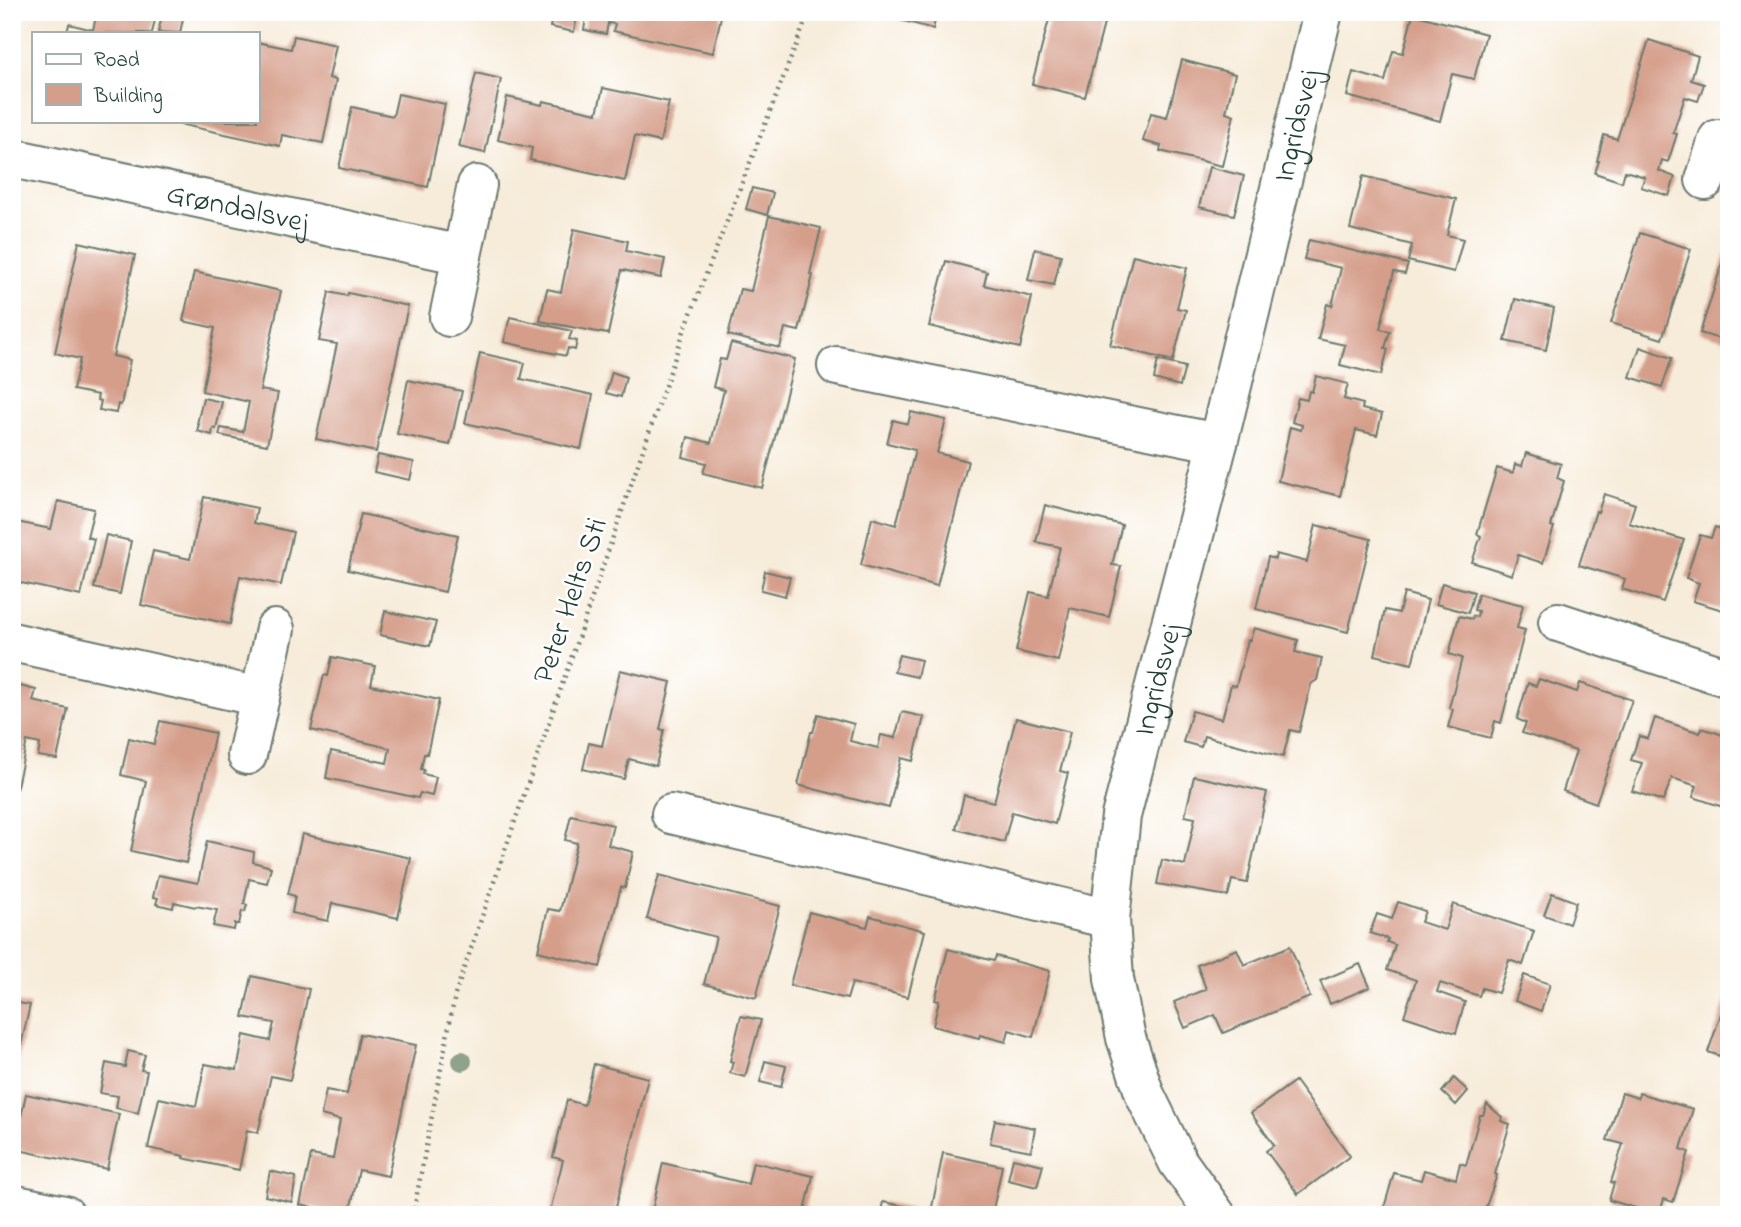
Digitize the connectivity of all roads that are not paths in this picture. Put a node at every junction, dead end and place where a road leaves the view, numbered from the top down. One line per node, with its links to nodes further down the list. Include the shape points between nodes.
1 (1323, 12): 9 (street, Ingridsvej)
2 (1729, 142): 4 (street, via 1718,139)
3 (12, 158): 6 (street, Grøndalsvej)
4 (1705, 180)
5 (477, 186): 6 (street)
6 (462, 255): 7 (street)
7 (449, 317)
8 (837, 366): 9 (street)
9 (1218, 443): 17 (street, Ingridsvej, via 1121,816)
10 (1558, 622): 13 (street)
11 (275, 629): 14 (street)
12 (12, 642): 14 (street)
13 (1729, 678)
14 (260, 697): 15 (street)
15 (247, 755)
16 (671, 814): 17 (street)
17 (1110, 919): 20 (street, Ingridsvej, via 1116,991 1145,1095 1178,1162)
18 (12, 1203): 19 (street)
19 (65, 1215)
20 (1216, 1215)

